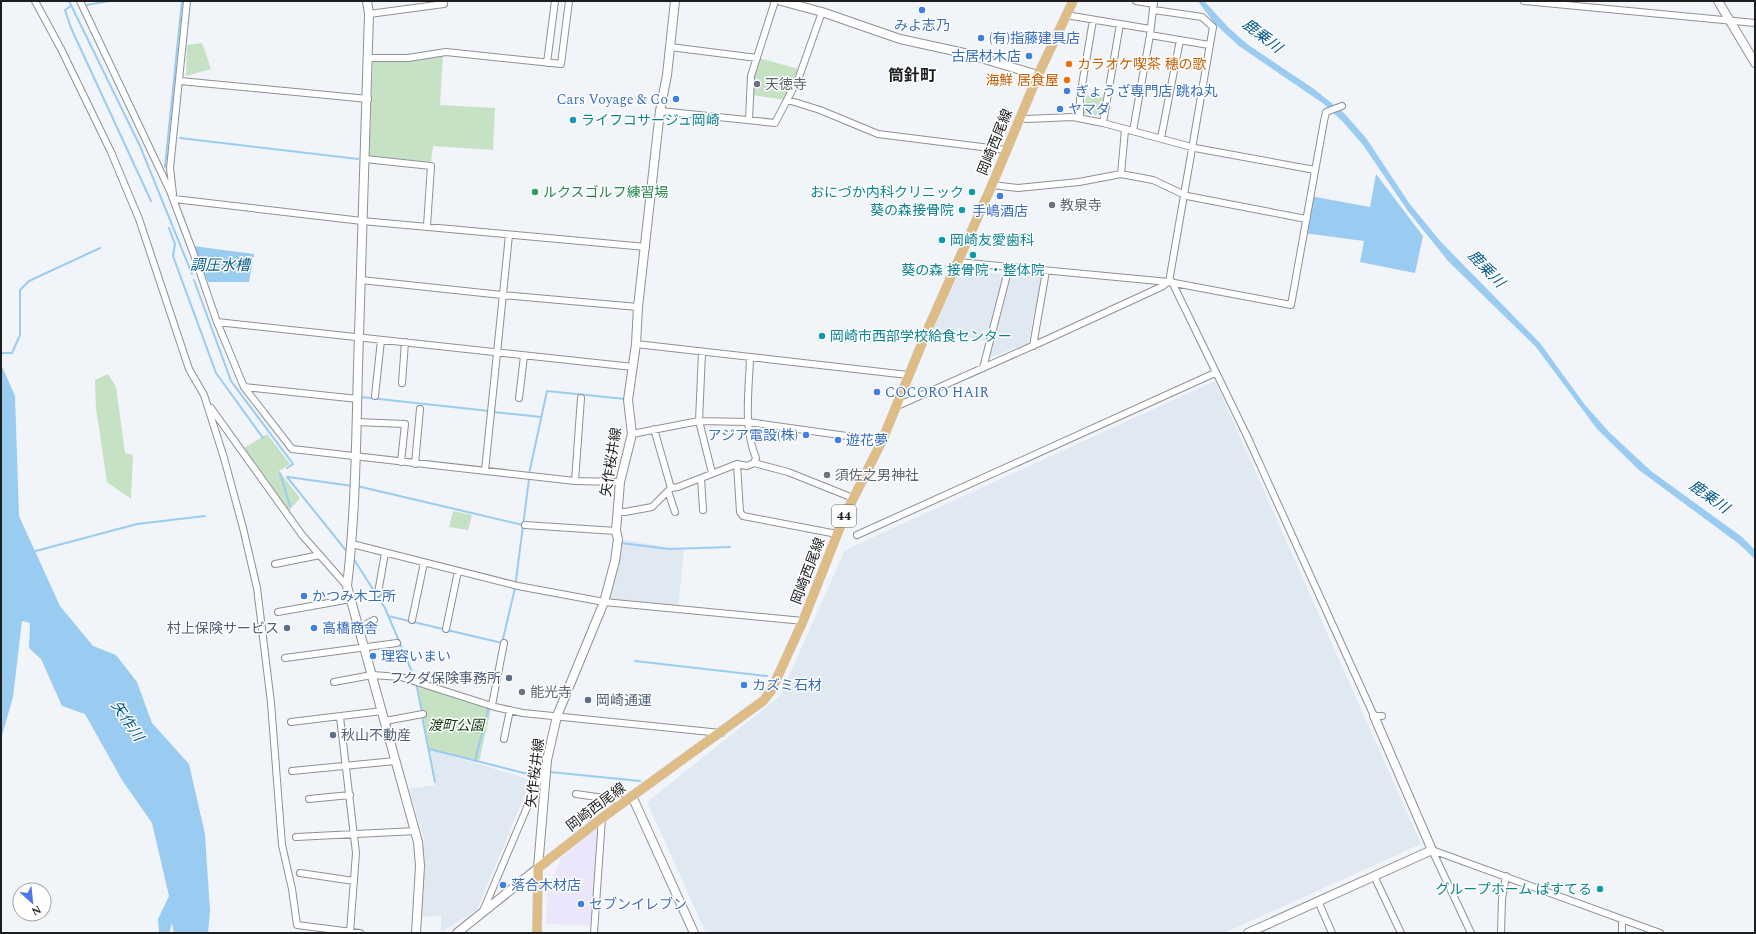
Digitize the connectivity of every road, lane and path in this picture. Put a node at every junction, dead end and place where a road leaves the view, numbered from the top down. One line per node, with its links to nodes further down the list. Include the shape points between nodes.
1 (36, 1): 85 (street, via 111,152 140,222 189,369)
2 (80, 1): 52 (street)
3 (187, 1): 33 (street)
4 (367, 1): 18 (street)
5 (444, 1): 18 (street, via 444,4)
6 (555, 1): 30 (street)
7 (569, 1): 30 (street, via 561,64)
8 (675, 1): 27 (street, 矢作桜井線)
9 (775, 1): 29 (street)
10 (781, 1): 17 (street)
11 (1073, 1): 19 (main road, 岡崎西尾線 / 44)
12 (1136, 1): 16 (street)
13 (1524, 1): 15 (street)
14 (1718, 1): 21 (street)
15 (1534, 2): 21 (street)
16 (1154, 5): 24 (street); 26 (street, via 1204,18 1213,27)
17 (822, 12): 32 (street, via 900,39); 35 (street)
18 (369, 14): 28 (street)
19 (1066, 15): 20 (street); 32 (main road, 岡崎西尾線 / 44)
20 (1093, 20): 23 (street); 39 (street, via 1080,98)
21 (1729, 20): 22 (street); 31 (street)
22 (1755, 23)
23 (1120, 24): 24 (street); 41 (street)
24 (1150, 32): 25 (street); 43 (street)
25 (1180, 40): 26 (street); 44 (street)
26 (1209, 45): 45 (street)
27 (670, 47): 29 (street); 37 (street, 矢作桜井線)
28 (368, 58): 30 (street, via 408,58 446,52); 34 (street)
29 (757, 58): 40 (street, via 751,76)
30 (547, 63)
31 (1755, 63)
32 (1038, 75): 38 (main road, 岡崎西尾線 / 44)
33 (180, 81): 34 (street); 52 (street, via 170,168)
34 (368, 99): 47 (street)
35 (788, 100): 40 (street, via 775,123); 46 (street, via 878,134)
36 (1342, 106): 48 (street, via 1326,112)
37 (660, 111): 40 (street); 57 (street, 矢作桜井線)
38 (1020, 117): 39 (street); 46 (main road, 岡崎西尾線 / 44)
39 (1080, 118): 41 (street)
40 (749, 120)
41 (1103, 123): 42 (street)
42 (1125, 130): 43 (street); 49 (street)
43 (1133, 131): 44 (street)
44 (1161, 138): 45 (street)
45 (1191, 146): 48 (street); 51 (street)
46 (1006, 150): 50 (main road, 岡崎西尾線 / 44)
47 (365, 159): 54 (street); 55 (street, via 430,166)
48 (1315, 170): 53 (street)
49 (1121, 174): 50 (street, via 1079,182 1018,188); 51 (street, via 1153,180)
50 (992, 185): 58 (main road, 岡崎西尾線 / 44)
51 (1184, 193): 53 (street, via 1187,196); 62 (street)
52 (174, 200): 54 (street); 65 (street)
53 (1306, 219): 62 (street, via 1291,305)
54 (362, 221): 55 (street); 61 (street)
55 (427, 226): 56 (street)
56 (509, 235): 57 (street); 63 (street)
57 (646, 248): 64 (street, 矢作桜井線)
58 (958, 262): 59 (street); 78 (main road, 岡崎西尾線 / 44)
59 (1009, 267): 60 (street); 76 (street)
60 (1046, 271): 62 (street); 70 (street)
61 (360, 280): 63 (street); 66 (street)
62 (1170, 282): 70 (street); 77 (street)
63 (502, 295): 64 (street); 72 (street)
64 (638, 307): 69 (street, 矢作桜井線)
65 (216, 322): 66 (street); 80 (street)
66 (359, 337): 67 (street); 84 (street)
67 (381, 340): 68 (street); 81 (street)
68 (405, 342): 72 (street); 79 (street)
69 (636, 344): 71 (street); 75 (street, 矢作桜井線)
70 (1033, 346): 76 (street)
71 (702, 352): 74 (street); 88 (street)
72 (496, 353): 73 (street); 99 (street)
73 (524, 356): 75 (street); 82 (street)
74 (750, 358): 78 (street); 90 (street)
75 (633, 367): 92 (street, 矢作桜井線, via 628,400)
76 (983, 368): 86 (street)
77 (1215, 372): 112 (street); 140 (street)
78 (908, 375): 86 (main road, 岡崎西尾線 / 44)
79 (402, 383)
80 (244, 387): 84 (street); 94 (street, via 292,449)
81 (375, 396)
82 (519, 398)
83 (581, 398): 102 (street)
84 (358, 399): 89 (street)
85 (206, 400): 115 (street, via 219,422 234,439 302,535); 167 (street, via 243,528 257,588 271,703 282,845 297,925)
86 (895, 407): 93 (main road, 岡崎西尾線 / 44)
87 (420, 409): 97 (street)
88 (699, 421): 90 (street); 91 (street); 100 (street)
89 (357, 422): 94 (street); 95 (street, via 405,424)
90 (748, 422): 93 (street); 96 (street, via 750,444 756,458)
91 (654, 429): 92 (street); 104 (street)
92 (632, 434): 103 (street, 矢作桜井線)
93 (882, 441): 105 (main road, 岡崎西尾線 / 44)
94 (356, 457): 95 (street); 113 (street)
95 (401, 462): 97 (street)
96 (754, 463): 98 (street, via 747,466); 105 (street, via 788,472)
97 (414, 464): 99 (street)
98 (737, 464): 100 (street); 111 (street, via 740,512 743,516)
99 (485, 472): 102 (street)
100 (712, 473): 101 (street)
101 (701, 478): 104 (street); 106 (street)
102 (575, 481): 103 (street)
103 (620, 482): 107 (street, 矢作桜井線)
104 (669, 489): 107 (street, via 652,507); 108 (street)
105 (853, 498): 111 (main road, 岡崎西尾線 / 44)
106 (703, 510)
107 (617, 512): 110 (street, 矢作桜井線)
108 (675, 512)
109 (525, 525): 110 (street)
110 (616, 531): 122 (street, 矢作桜井線, via 618,539 615,561)
111 (837, 534): 126 (main road, 岡崎西尾線 / 44)
112 (856, 535)
113 (352, 544): 114 (street); 119 (street)
114 (385, 552): 116 (street); 120 (street)
115 (320, 555): 117 (street); 119 (street)
116 (424, 563): 118 (street); 125 (street)
117 (275, 564)
118 (458, 571): 122 (street, via 518,586); 128 (street)
119 (348, 586): 121 (street)
120 (378, 593)
121 (351, 599): 123 (street); 127 (street)
122 (604, 602): 126 (street); 139 (street, 矢作桜井線)
123 (278, 612)
124 (374, 620): 127 (street)
125 (412, 620)
126 (803, 621): 144 (main road, 岡崎西尾線 / 44, via 771,691 763,701)
127 (359, 628): 131 (street)
128 (446, 629)
129 (504, 643): 135 (street)
130 (397, 644): 131 (street)
131 (364, 648): 132 (street); 133 (street)
132 (285, 658)
133 (372, 675): 134 (street); 135 (street, via 401,677); 137 (street)
134 (334, 682)
135 (492, 705): 136 (street)
136 (510, 710): 139 (street); 145 (street)
137 (382, 711): 141 (street); 142 (street)
138 (423, 714): 142 (street)
139 (556, 716): 144 (street); 146 (street, 矢作桜井線)
140 (1378, 716): 158 (street)
141 (340, 717): 143 (street); 148 (street)
142 (385, 721): 147 (street)
143 (291, 722)
144 (721, 733): 152 (main road, 岡崎西尾線 / 44)
145 (504, 739)
146 (547, 760): 159 (street, 矢作桜井線); 165 (street)
147 (395, 761): 148 (street); 155 (street)
148 (347, 765): 149 (street); 151 (street)
149 (292, 771)
150 (576, 794): 152 (street)
151 (350, 795): 153 (street); 156 (street)
152 (629, 799): 154 (main road, 岡崎西尾線 / 44); 175 (street)
153 (309, 800)
154 (602, 818): 159 (main road, 岡崎西尾線 / 44); 174 (street)
155 (416, 831): 156 (street); 171 (street, via 420,866)
156 (354, 834): 157 (street); 163 (street)
157 (296, 837)
158 (1432, 850): 161 (street); 162 (street); 179 (street)
159 (538, 868): 165 (street); 173 (main road)
160 (300, 873): 163 (street)
161 (1374, 876): 164 (street); 178 (street)
162 (1506, 876): 166 (street); 180 (street)
163 (354, 881): 169 (street)
164 (1318, 901): 168 (street); 177 (street)
165 (482, 915): 172 (street)
166 (1622, 920): 181 (street); 182 (street)
167 (320, 930): 169 (street)
168 (1259, 931): 176 (street)
169 (350, 932): 170 (street)
170 (360, 933)
171 (416, 933)
172 (457, 933)
173 (537, 933)
174 (594, 933)
175 (694, 933)
176 (1248, 933)
177 (1332, 933)
178 (1401, 933)
179 (1471, 933)
180 (1501, 933)
181 (1622, 933)
182 (1660, 933)

